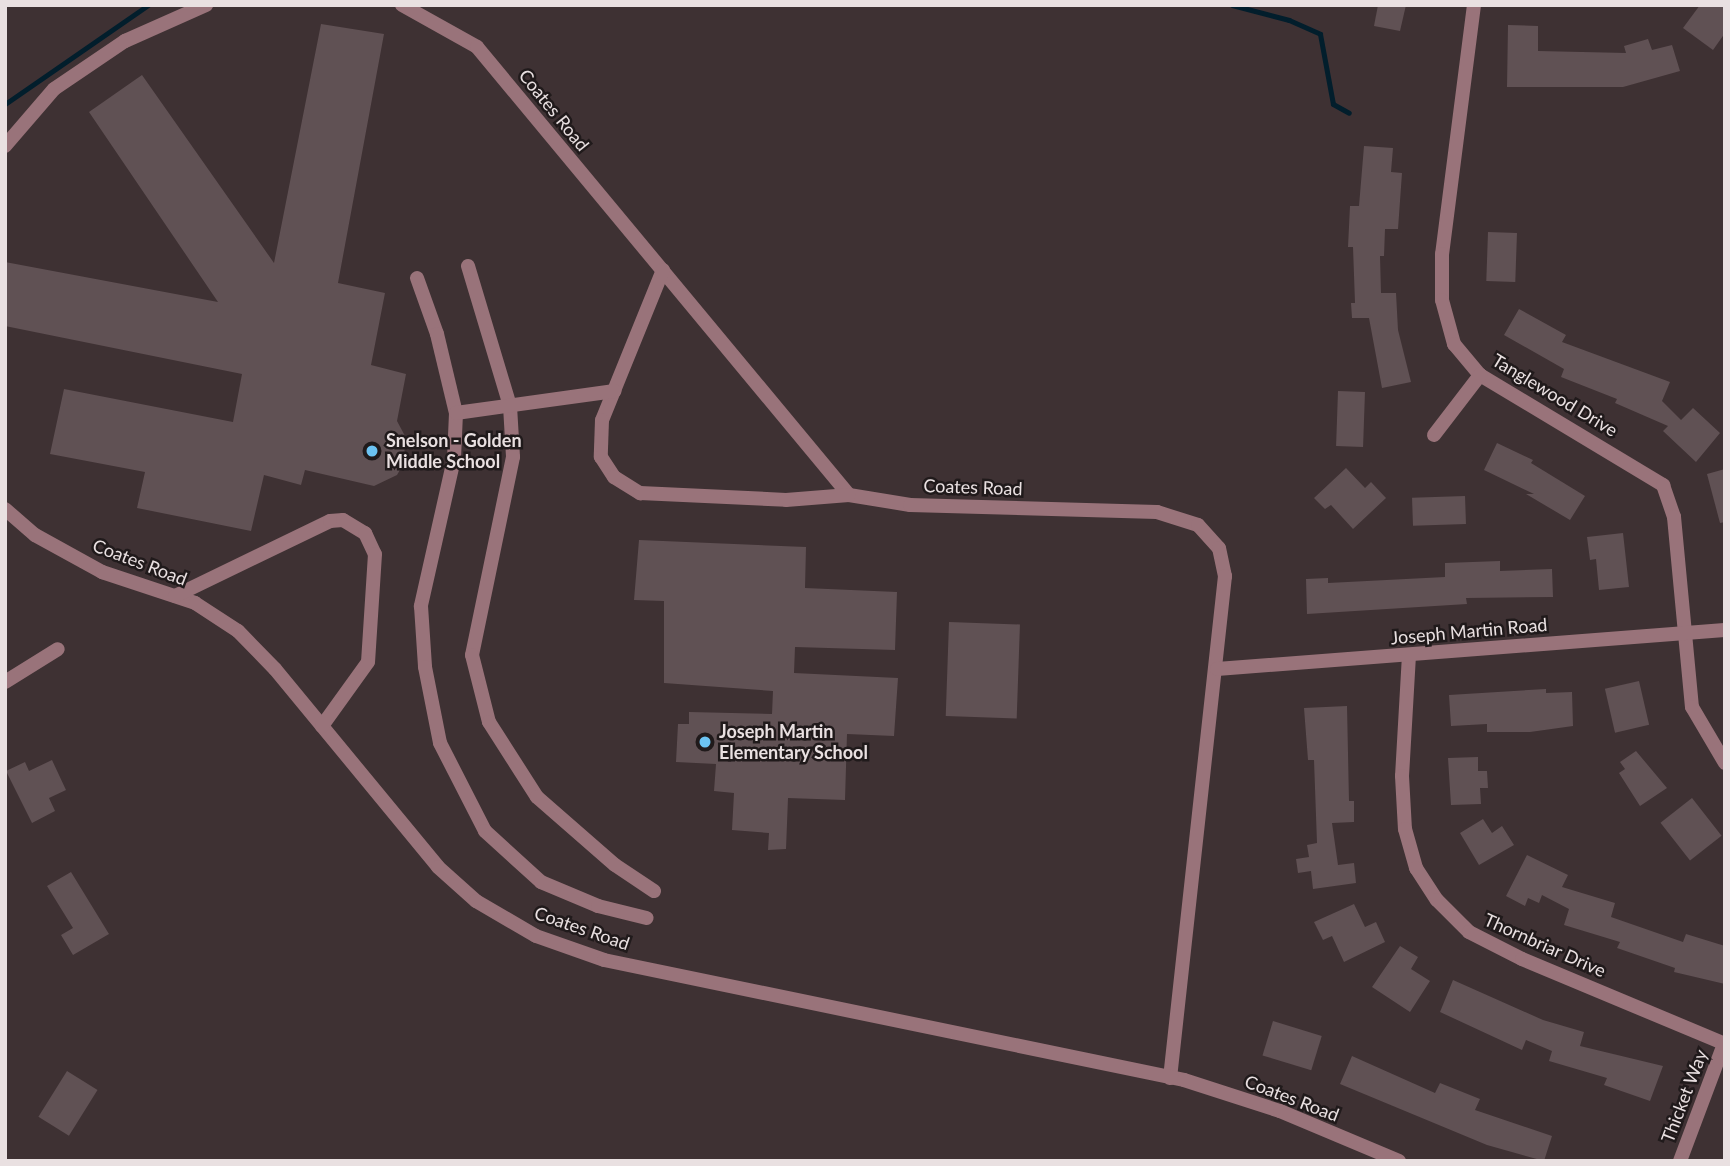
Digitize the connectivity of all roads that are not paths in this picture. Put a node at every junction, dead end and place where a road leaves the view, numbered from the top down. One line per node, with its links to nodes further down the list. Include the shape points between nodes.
1 (206, 5): 4 (street, via 125,41 54,89)
2 (402, 5): 6 (street, Coates Road, via 477,47)
3 (1474, 5): 8 (street, Tanglewood Drive, via 1442,254 1442,300 1454,344)
4 (5, 146)
5 (468, 266): 10 (street)
6 (663, 270): 9 (street); 13 (street, Coates Road)
7 (417, 278): 11 (street, via 438,334)
8 (1480, 375): 12 (street); 17 (street, Tanglewood Drive, via 1663,485 1674,517)
9 (614, 391): 10 (street); 13 (street, via 602,420 601,457 614,477 640,493 786,500)
10 (510, 406): 11 (street); 24 (street, via 513,457 472,655 489,722 537,797 615,865)
11 (456, 413): 25 (street, via 454,459 421,606 425,667 440,743 485,831 541,882 598,906)
12 (1434, 435)
13 (849, 495): 20 (street, Coates Road, via 910,505 1157,512 1198,524 1219,548 1225,576)
14 (5, 509): 15 (street, Coates Road, via 35,535 102,572)
15 (175, 596): 22 (street, Coates Road, via 195,603 238,631); 22 (street, via 330,521 343,520 366,533 375,554 368,663)
16 (1725, 630): 17 (street, Joseph Martin Road)
17 (1682, 633): 19 (street, Joseph Martin Road); 23 (street, Tanglewood Drive, via 1692,707)
18 (58, 649): 21 (street)
19 (1409, 655): 20 (street, Joseph Martin Road); 26 (street, Thornbriar Drive, via 1402,776 1405,829 1416,868 1437,900 1480,938)
20 (1217, 669): 27 (street, Coates Road)
21 (5, 682)
22 (322, 726): 27 (street, Coates Road, via 438,867 476,901 536,936 604,960)
23 (1725, 763)
24 (654, 891)
25 (647, 918)
26 (1724, 1044): 29 (street, Thicket Way)
27 (1170, 1077): 28 (street, Coates Road, via 1280,1111)
28 (1399, 1161)
29 (1680, 1161)

